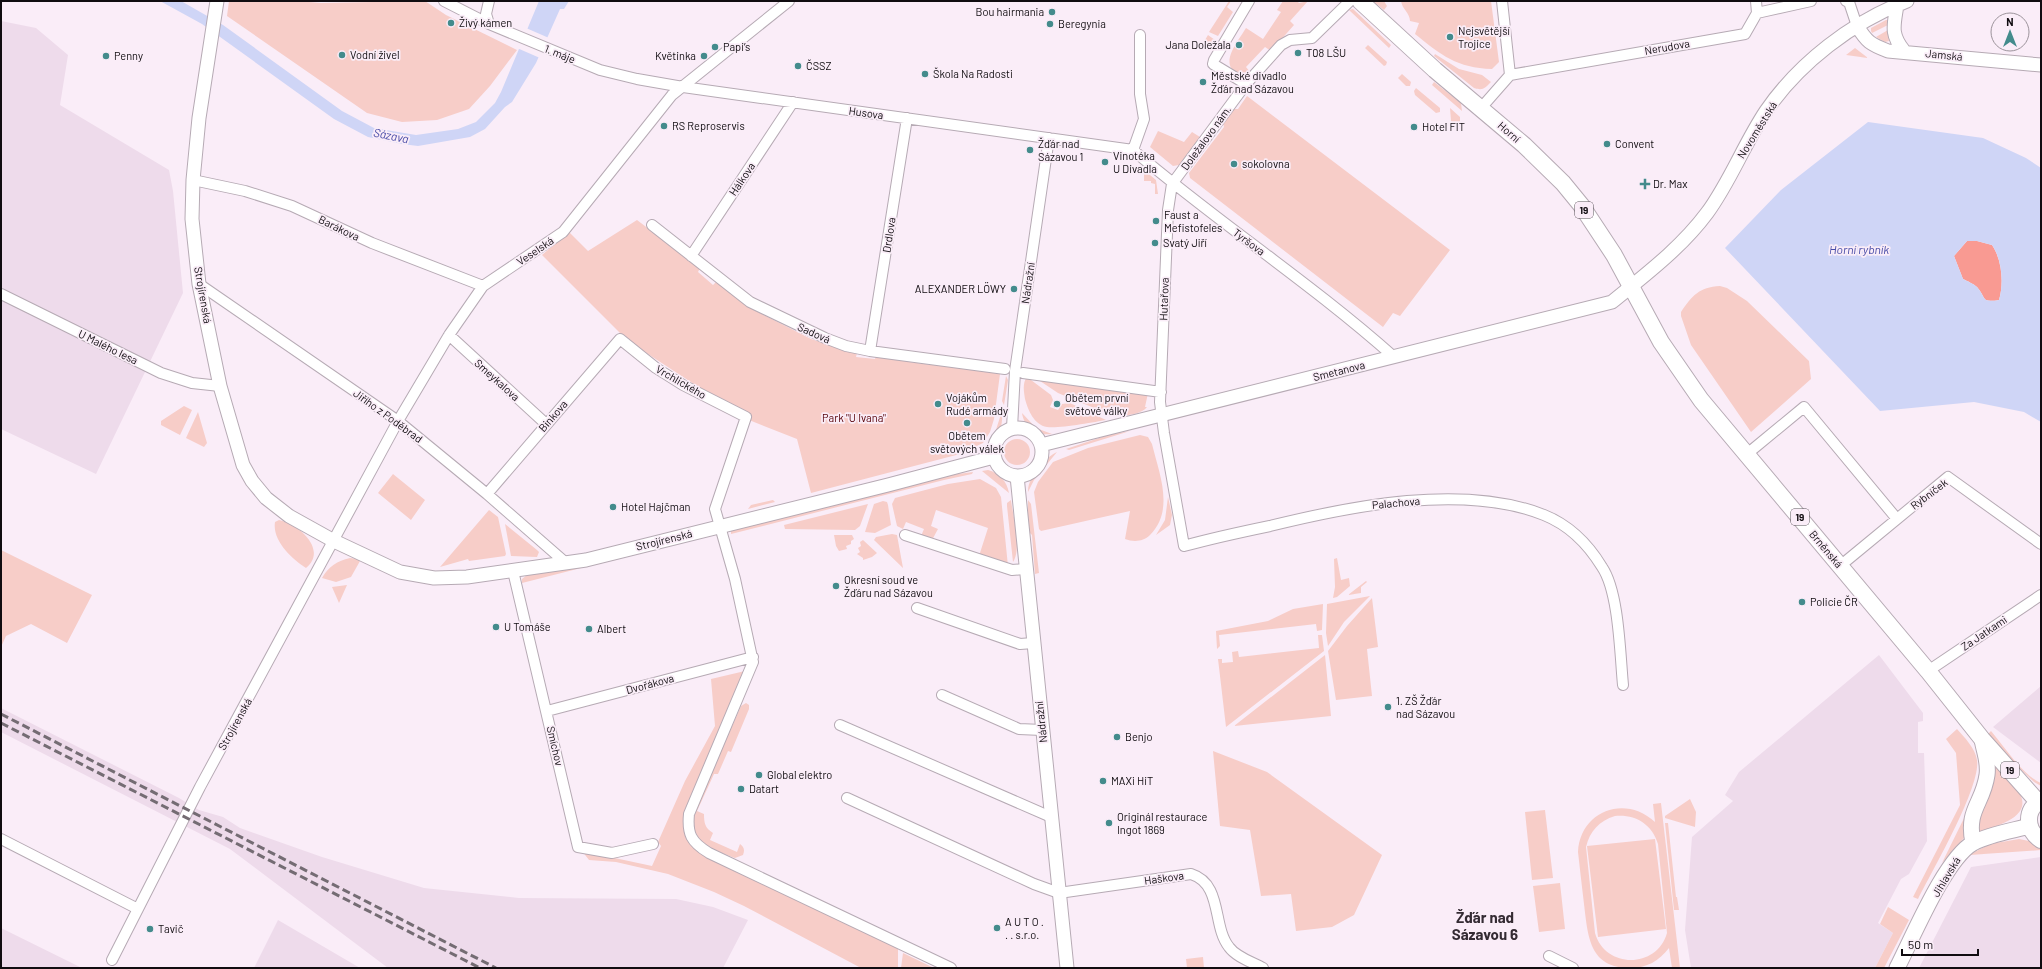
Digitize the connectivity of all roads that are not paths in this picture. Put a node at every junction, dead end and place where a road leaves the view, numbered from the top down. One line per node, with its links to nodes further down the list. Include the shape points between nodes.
1 (444, 1): 14 (street, 1. máje)
2 (489, 1): 14 (street, via 486,14)
3 (1249, 1): 20 (street, via 1214,60 1214,64)
4 (1350, 1): 20 (street, Doležalovo nám., via 1312,38 1290,40 1282,45)
5 (1360, 1): 23 (main road, Horní / 19)
6 (1502, 1): 19 (street)
7 (1756, 1): 13 (street)
8 (1811, 1): 13 (street)
9 (1846, 1): 15 (street, via 1849,2)
10 (217, 3): 27 (street, Strojírenská, via 199,118)
11 (783, 3): 21 (street, Veselská)
12 (1902, 3): 15 (street, Novoměstská); 17 (street, via 1894,31)
13 (1758, 13): 19 (street, Nerudova, via 1745,34)
14 (493, 26): 21 (street, 1. máje, via 600,70)
15 (1857, 26): 17 (street, Jamská, via 1871,45 1888,51); 33 (street, Novoměstská, via 1816,57 1784,88 1766,112 1707,213 1684,241)
16 (1140, 35): 26 (street, via 1140,94 1144,119)
17 (1904, 51): 18 (street, Jamská)
18 (2041, 65)
19 (1510, 75): 23 (street)
20 (1246, 84): 28 (street, Doležalovo nám.)
21 (683, 87): 22 (street, Husova); 32 (street, Veselská, via 672,95 562,232)
22 (793, 102): 24 (street, Husova); 30 (street, Hálkova)
23 (1481, 108): 33 (main road, Horní / 19, via 1519,141 1581,205)
24 (907, 118): 25 (street, Husova); 37 (street, Drdlova)
25 (1049, 138): 26 (street); 46 (street, Nádražní, via 1015,371)
26 (1133, 150): 28 (street, Tyršova)
27 (193, 180): 31 (street, Strojírenská, via 192,219); 32 (street, Barákova, via 245,191 292,206 372,243)
28 (1172, 184): 38 (street, Tyršova, via 1361,328); 42 (street, Hutařova, via 1168,210)
29 (652, 225): 30 (street, Sadová)
30 (691, 256): 37 (street, Sadová, via 750,302 825,338)
31 (199, 284): 41 (street, Strojírenská); 44 (street, Jiřího z Poděbrad)
32 (483, 286): 35 (street, Veselská)
33 (1631, 286): 38 (street, Smetanova, via 1612,302 1604,305); 48 (main road, Brněnská / 19, via 1661,342 1701,400)
34 (1, 294): 41 (street, U Malého lesa, via 161,373 192,383)
35 (449, 335): 44 (street, Veselská); 45 (street, Smeykalova)
36 (620, 339): 45 (street, Binkova); 53 (street, Vrchlického, via 656,368 683,385 746,417 715,509)
37 (870, 351): 39 (street, Sadová)
38 (1394, 357): 43 (street, Smetanova)
39 (1005, 369)
40 (1023, 373): 42 (street)
41 (220, 386): 55 (street, Strojírenská, via 241,459 254,484 277,508)
42 (1161, 392): 43 (street, Hutařova)
43 (1162, 415): 47 (street, Smetanova); 66 (street, Palachova, via 1184,546 1339,510 1420,501 1472,501 1500,505 1545,516 1566,527 1582,540 1603,567 1608,578 1619,639)
44 (398, 421): 51 (street, Jiřího z Poděbrad); 55 (street, Veselská)
45 (546, 424): 51 (street, Binkova)
46 (1012, 428): 47 (street, via 1032,432); 49 (street, via 997,439 993,449)
47 (1041, 445): 50 (street, via 1042,454 1037,466 1026,475)
48 (1746, 454): 52 (street, via 1804,407); 58 (main road, Brněnská / 19)
49 (994, 457): 50 (street, via 1000,469); 53 (street, Strojírenská)
50 (1017, 476): 59 (street, Nádražní)
51 (487, 494): 57 (street, Jiřího z Poděbrad)
52 (1897, 519): 56 (street, Rybníček, via 1948,477); 58 (street, Rybníček)
53 (720, 526): 57 (street, Strojírenská); 64 (street)
54 (905, 535): 59 (street, via 1012,570)
55 (334, 541): 60 (street, Strojírenská, via 400,572 418,576 447,578); 81 (street, Strojírenská, via 200,787)
56 (2041, 544)
57 (566, 563): 60 (street, Strojírenská)
58 (1840, 566): 65 (main road, Brněnská / 19)
59 (1025, 568): 63 (street, Nádražní)
60 (513, 570): 68 (street, Smíchov)
61 (2041, 595): 65 (street, Za Jatkami)
62 (917, 608): 63 (street, via 1020,644)
63 (1033, 644): 70 (street, Nádražní)
64 (753, 657): 68 (street, Dvořákova); 84 (street, via 752,667 689,814 688,828 693,840 709,852)
65 (1928, 670): 71 (main road, Brněnská / 19)
66 (1623, 685)
67 (942, 695): 70 (street, via 1019,728)
68 (547, 711): 78 (street, Smíchov, via 578,847 612,852)
69 (840, 725): 74 (street)
70 (1042, 730): 74 (street, Nádražní)
71 (1982, 739): 73 (main road, Brněnská / 19); 79 (main road, via 1988,770 1983,790 1971,817)
72 (847, 798): 80 (street, via 1034,884)
73 (2039, 801): 75 (main road, 19, via 2030,811)
74 (1051, 817): 80 (street, Nádražní)
75 (2030, 826): 77 (main road); 79 (main road, Jihlavská)
76 (1, 839): 81 (street)
77 (2041, 840)
78 (653, 844)
79 (1973, 844): 88 (main road, Jihlavská, via 1950,866)
80 (1059, 893): 85 (street, Nádražní); 86 (street, Haškova, via 1192,874 1199,876 1213,897 1222,932 1230,949)
81 (138, 909): 83 (street, Strojírenská)
82 (1549, 956): 87 (street)
83 (112, 960)
84 (951, 968)
85 (1067, 968)
86 (1263, 968)
87 (1573, 968)
88 (1897, 968)

